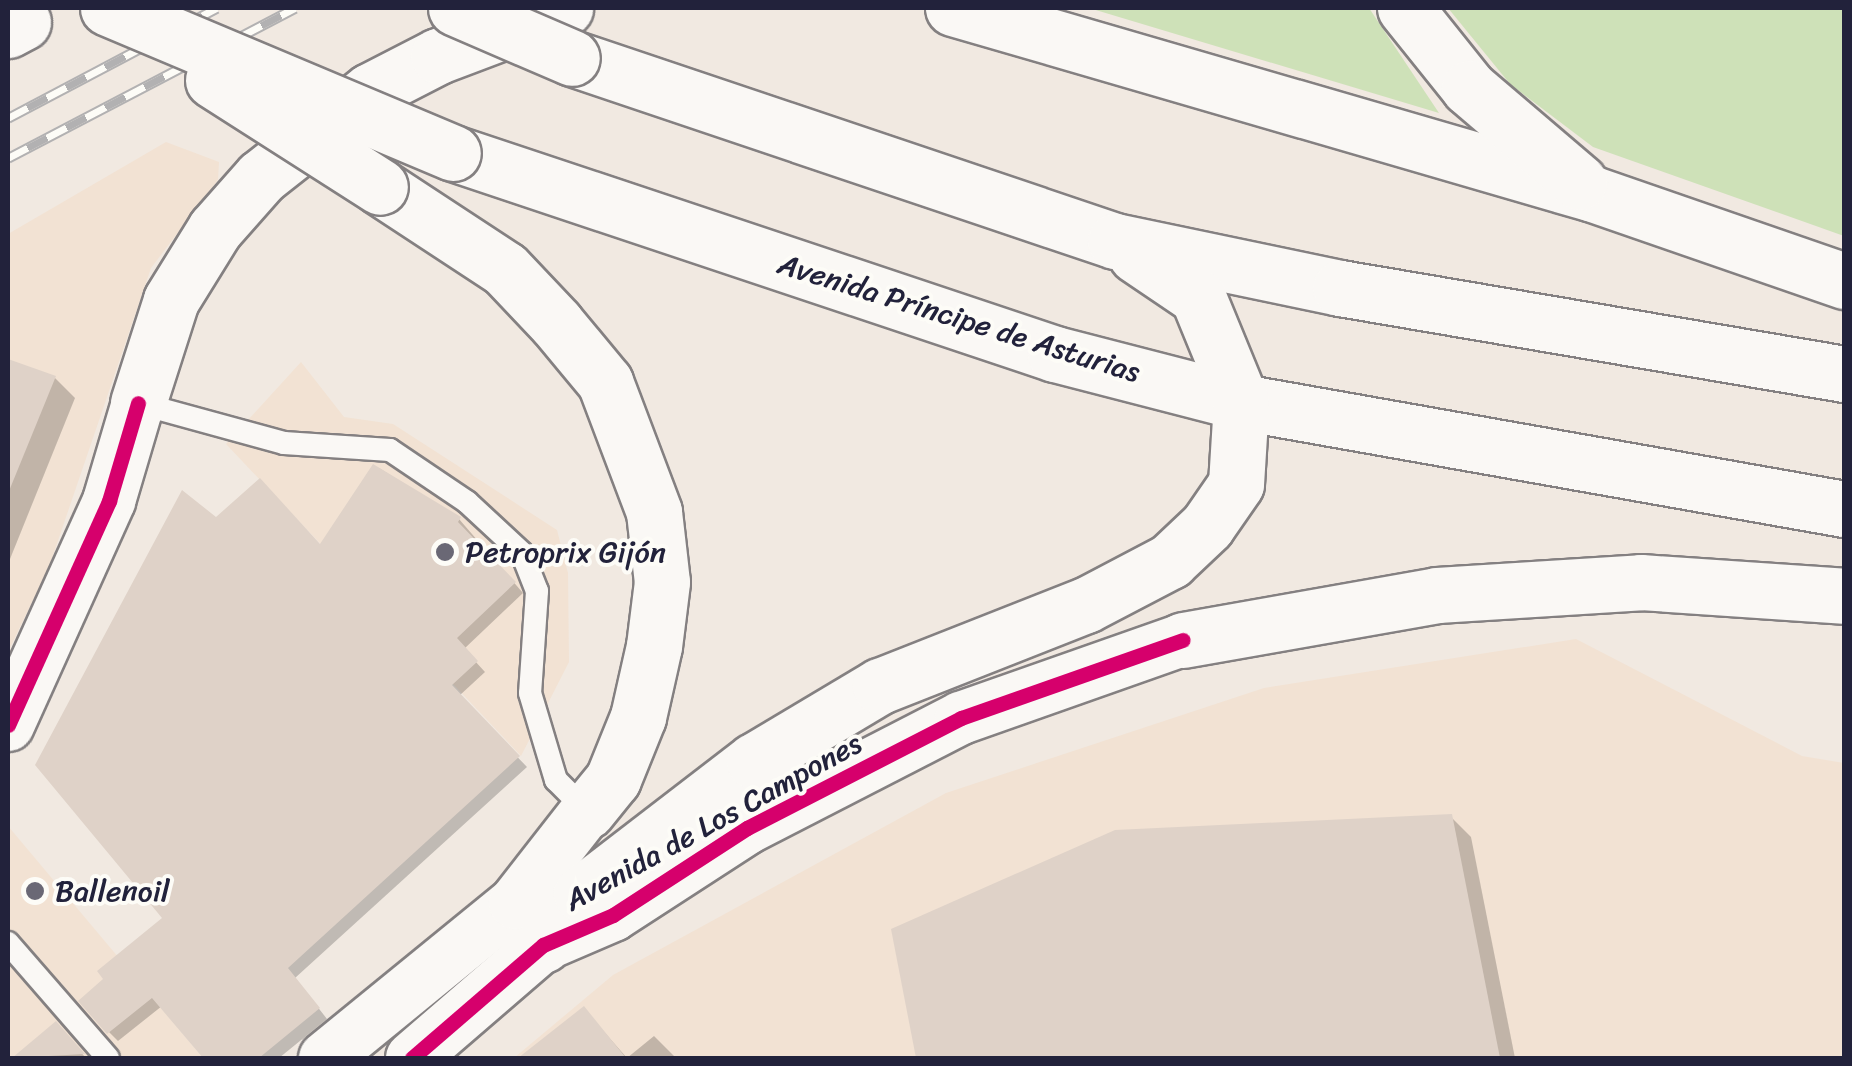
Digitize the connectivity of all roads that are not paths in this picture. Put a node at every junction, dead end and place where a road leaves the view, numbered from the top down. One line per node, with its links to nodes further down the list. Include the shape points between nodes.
1 (104, 8): 10 (highway, Avenida Príncipe de Asturias, bridge, via 452,153 1055,354); 16 (highway, bridge, via 504,268 606,382 654,512 662,582 642,700 613,778)
2 (456, 8): 5 (highway, bridge)
3 (953, 8): 6 (highway)
4 (1406, 8): 6 (highway, via 1469,88)
5 (568, 33): 7 (highway); 11 (highway, via 438,56 370,91 261,177 216,228 170,300)
6 (1593, 194): 8 (highway)
7 (1115, 242): 9 (highway, via 1340,288); 10 (highway, via 1198,297)
8 (1844, 281)
9 (1844, 374)
10 (1241, 402): 12 (highway, Avenida Príncipe de Asturias); 18 (highway, via 1236,484 1207,526 1170,561 1086,605 880,686 754,762 581,894)
11 (138, 403): 15 (street, via 109,502); 16 (lane, via 284,443 390,450 481,515 522,553 537,591 530,694 556,780)
12 (1844, 509)
13 (1844, 596): 14 (highway, via 1641,582 1474,593 1290,617)
14 (1183, 640): 18 (street, Avenida de Los Campones, via 962,718 747,828 613,915)
15 (8, 725)
16 (587, 812): 20 (street, Avenida de Los Campones, via 515,903)
17 (8, 943): 19 (lane)
18 (542, 945): 21 (street, Avenida de Los Campones)
19 (108, 1058)
20 (326, 1058)
21 (412, 1058)

